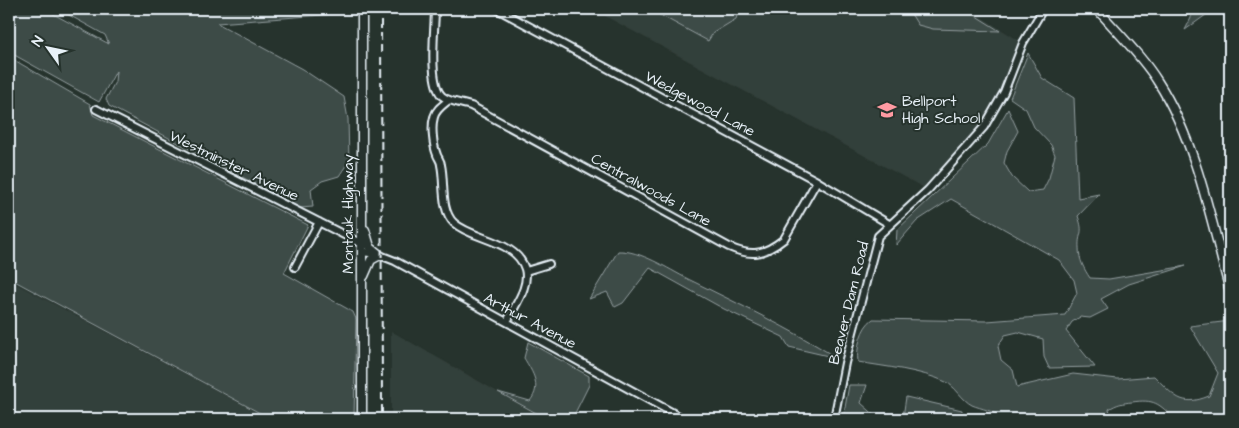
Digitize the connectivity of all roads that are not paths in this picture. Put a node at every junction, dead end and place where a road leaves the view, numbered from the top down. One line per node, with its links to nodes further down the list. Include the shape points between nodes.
1 (362, 9): 9 (main road, Montauk Highway)
2 (435, 9): 6 (street, via 434,82)
3 (497, 9): 8 (street, Wedgewood Lane)
4 (1043, 9): 11 (street, Beaver Dam Road, via 984,127 915,203)
5 (1097, 9): 18 (main road, via 1158,81 1179,122)
6 (448, 100): 8 (street, Centralwoods Lane, via 471,106 744,253 766,251 784,240); 16 (street, via 436,112 434,143 452,222 508,250 523,262)
7 (96, 109): 10 (street, Westminster Avenue)
8 (817, 181): 11 (street, Wedgewood Lane)
9 (362, 219): 12 (main road, Montauk Highway); 13 (main road, via 369,245)
10 (319, 222): 12 (street, Westminster Avenue); 15 (street)
11 (889, 224): 22 (street, Beaver Dam Road, via 878,236)
12 (362, 248): 13 (street, Arthur Avenue); 17 (main road, Montauk Highway)
13 (380, 256): 17 (main road, via 370,262); 19 (street, Arthur Avenue)
14 (549, 264): 16 (street)
15 (295, 267)
16 (526, 271): 19 (street, via 524,290)
17 (362, 281): 20 (main road, Montauk Highway)
18 (1230, 291)
19 (507, 322): 21 (street, Arthur Avenue)
20 (362, 419)
21 (684, 419)
22 (834, 419)

